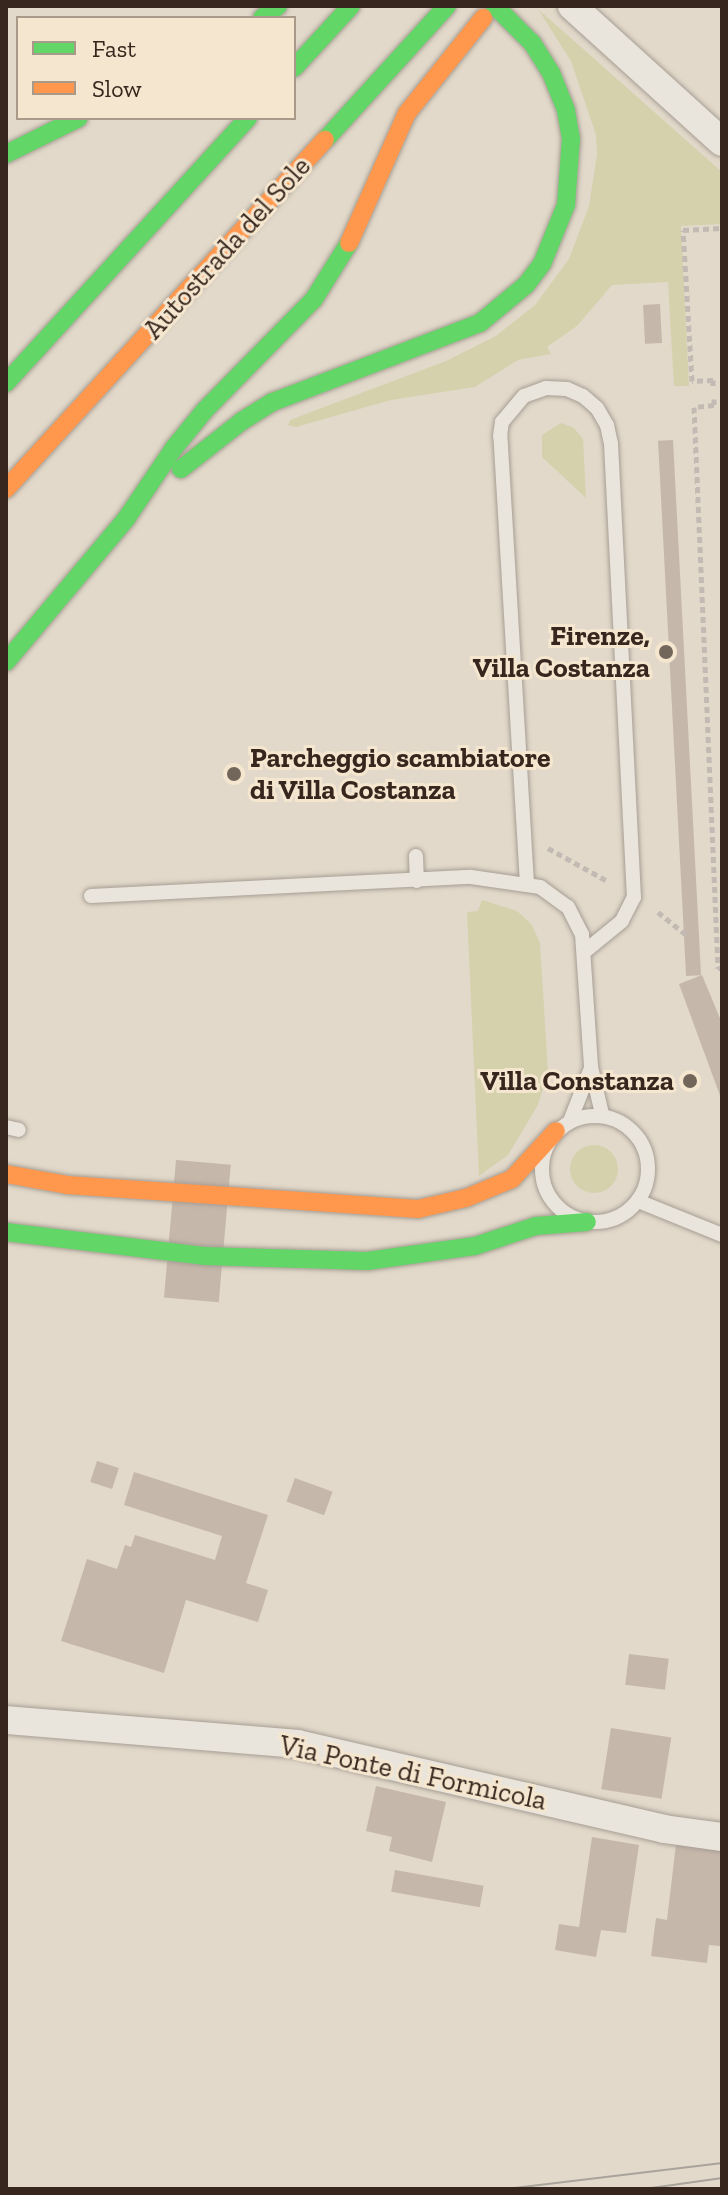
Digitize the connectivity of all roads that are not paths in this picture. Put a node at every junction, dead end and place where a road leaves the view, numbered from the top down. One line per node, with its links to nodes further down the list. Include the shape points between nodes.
1 (351, 6): 5 (highway)
2 (447, 6): 11 (highway, Autostrada del Sole)
3 (572, 6): 8 (street)
4 (489, 12): 12 (highway, via 407,113 334,271 290,325 205,410); 12 (highway, via 518,27 551,73 566,110 571,170 558,233 542,264 526,285 480,323 273,402 196,454)
5 (296, 66)
6 (75, 120): 9 (highway)
7 (246, 120): 10 (highway)
8 (722, 142)
9 (6, 154)
10 (6, 383)
11 (6, 489)
12 (126, 519): 13 (highway)
13 (6, 662)
14 (416, 856): 15 (lane)
15 (417, 881): 16 (lane, via 471,877); 17 (lane)
16 (527, 884): 18 (lane, via 568,907 579,925); 18 (lane, via 500,436 502,422 524,396 546,388 567,389 597,408 611,444 634,897 622,921)
17 (91, 896)
18 (584, 952): 19 (lane)
19 (591, 1067): 20 (lane); 21 (lane)
20 (602, 1114): 21 (lane); 23 (lane, via 624,1124 643,1146 648,1174)
21 (563, 1126): 22 (highway, via 512,1179 466,1198 418,1209 67,1185); 25 (lane, via 545,1148 542,1181 560,1210)
22 (6, 1174)
23 (638, 1201): 25 (lane, via 615,1218); 27 (lane)
24 (6, 1214): 28 (highway)
25 (587, 1222): 28 (highway, via 536,1226 475,1246 367,1261)
26 (6, 1232): 28 (highway)
27 (722, 1235)
28 (204, 1256)
29 (6, 1720): 30 (street, Via Ponte di Formicola, via 297,1744 664,1829)
30 (722, 1837)

